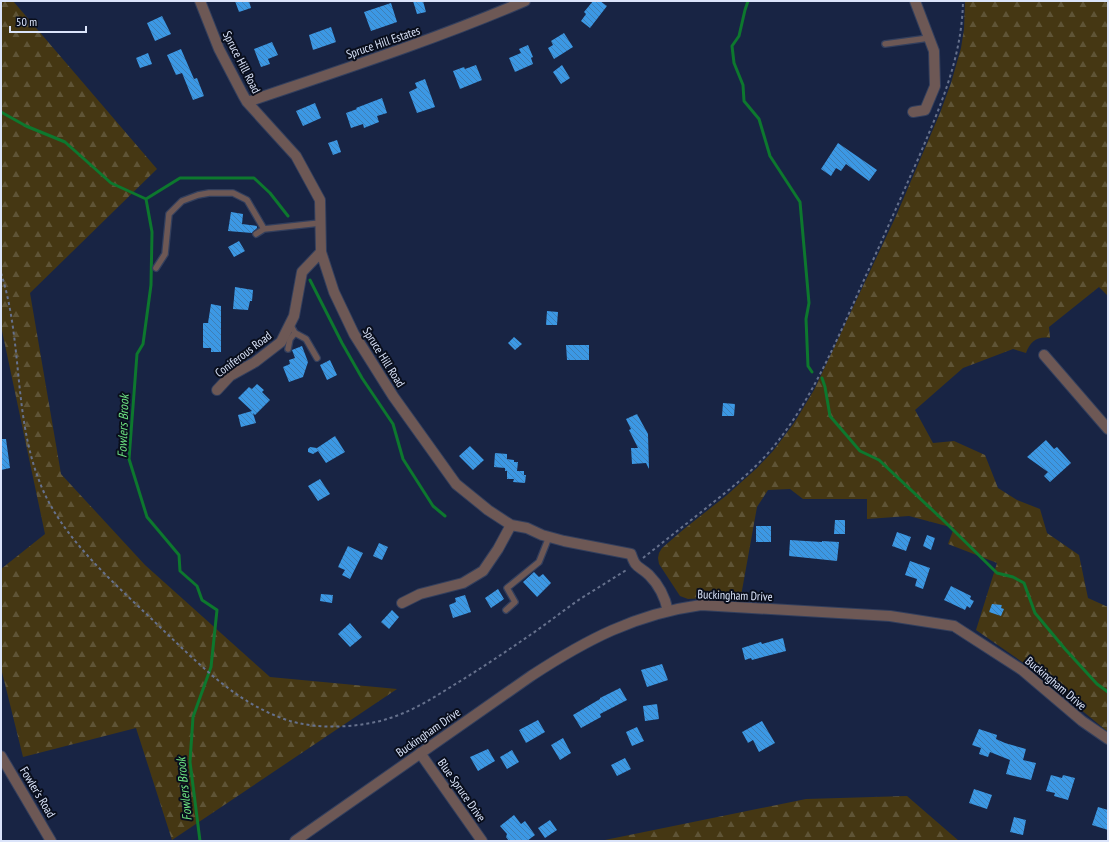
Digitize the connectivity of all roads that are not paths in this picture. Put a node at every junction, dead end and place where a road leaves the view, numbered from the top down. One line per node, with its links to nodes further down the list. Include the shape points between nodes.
1 (200, 1): 6 (street, Spruce Hill Road, via 224,60)
2 (525, 1): 6 (street, Spruce Hill Estates, via 386,55)
3 (915, 1): 4 (street)
4 (929, 38): 5 (lane); 7 (street, via 934,51 935,86 924,110)
5 (884, 44)
6 (247, 102): 8 (street, Spruce Hill Road, via 296,156 320,200)
7 (913, 112)
8 (320, 223): 9 (lane); 11 (street, Spruce Hill Road)
9 (264, 229): 10 (lane); 12 (lane, via 247,200 233,193 209,193 192,197 182,201 169,214 165,254)
10 (256, 234)
11 (321, 252): 13 (street, Coniferous Road, via 302,272 294,316); 20 (street, Spruce Hill Road, via 334,292 354,334 393,396 456,484)
12 (156, 268)
13 (290, 324): 14 (lane); 18 (street, Coniferous Road, via 281,342 255,362 230,376)
14 (295, 333): 15 (lane, via 290,339); 17 (lane, via 306,339)
15 (288, 349)
16 (1044, 355): 19 (street)
17 (316, 358)
18 (217, 390)
19 (1108, 429)
20 (511, 525): 21 (street, Spruce Hill Road); 22 (street, via 483,571 464,583 420,594)
21 (549, 537): 23 (lane, via 539,562 507,588 515,602); 24 (street, Spruce Hill Road, via 631,554 634,565 644,571 657,585)
22 (402, 603)
23 (506, 610)
24 (668, 611): 25 (street, Buckingham Drive, via 701,606 790,610 890,616 954,626 1022,670 1082,721); 26 (street, Buckingham Drive, via 615,629 570,651)
25 (1108, 739)
26 (420, 753): 29 (street, Buckingham Drive); 30 (street, Blue Spruce Drive)
27 (1, 756): 28 (street, Fowler's Road)
28 (51, 841)
29 (295, 841)
30 (482, 841)

